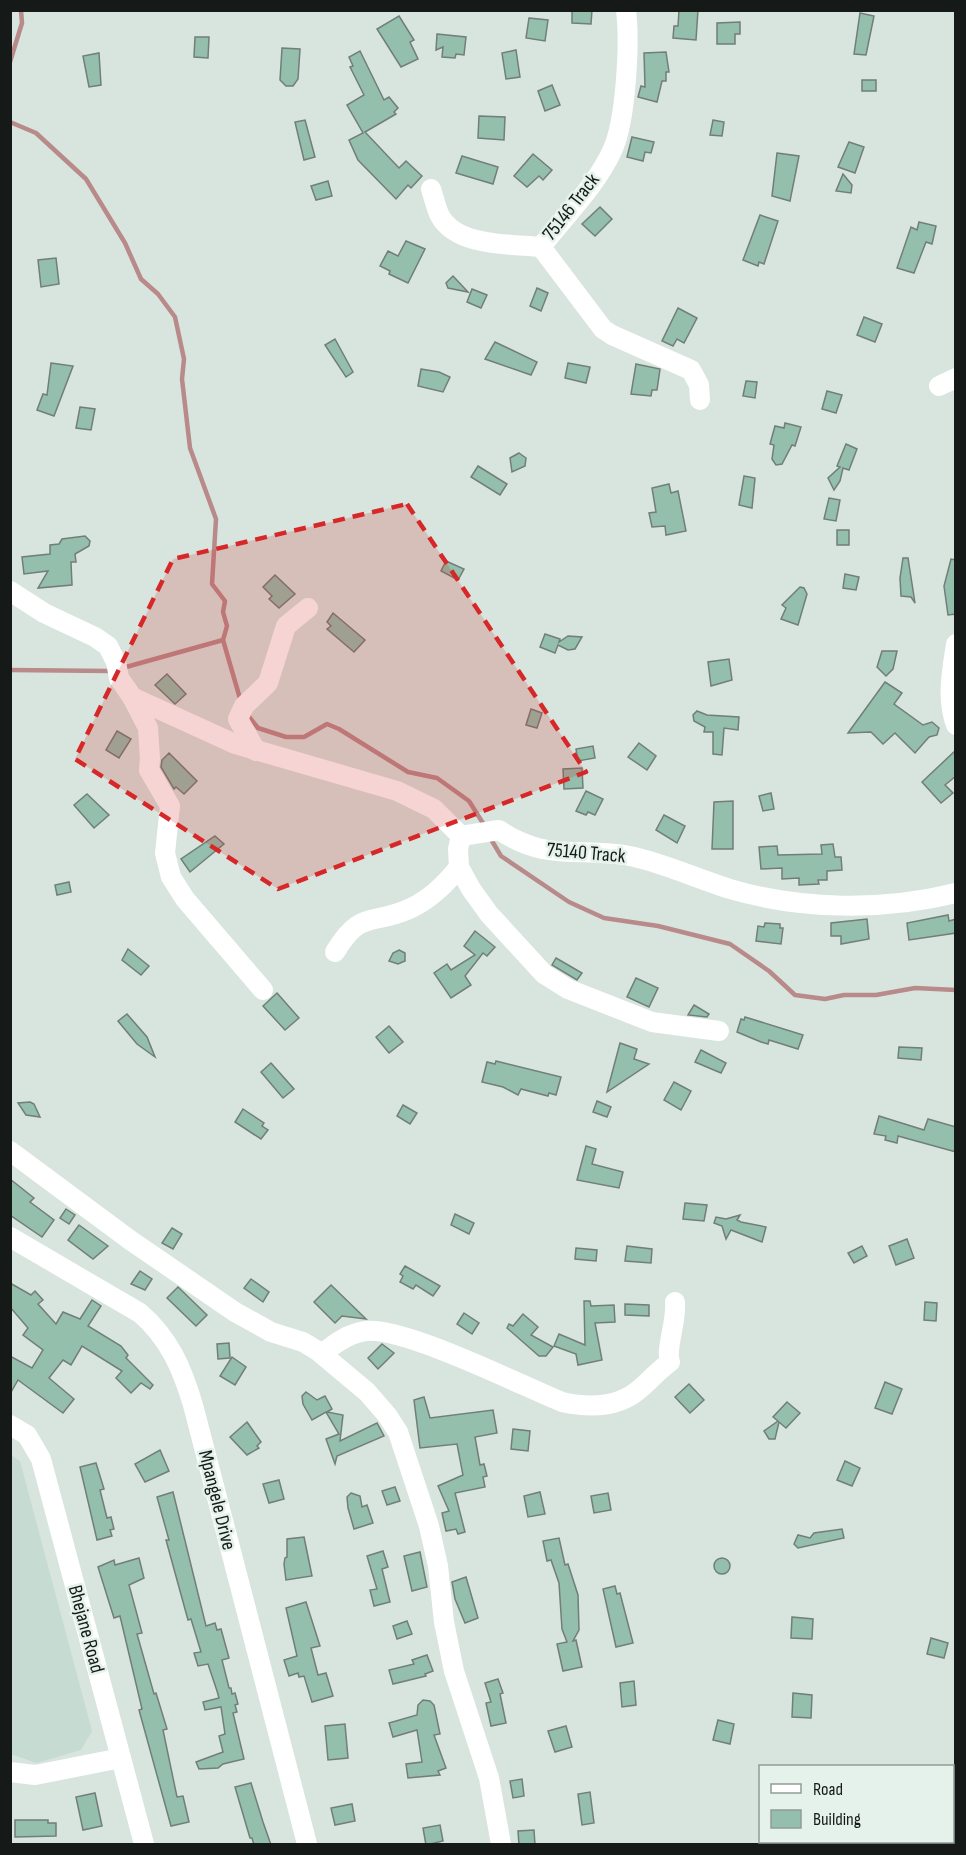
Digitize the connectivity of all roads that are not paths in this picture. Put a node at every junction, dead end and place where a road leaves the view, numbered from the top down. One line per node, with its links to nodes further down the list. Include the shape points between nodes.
1 (626, 10): 3 (street, 75146 Track, via 625,71 619,131 613,150)
2 (431, 189): 3 (street, via 440,216 454,230 489,242)
3 (541, 247): 4 (street, 75146 Track, via 603,329 691,370 699,385)
4 (700, 400)
5 (10, 591): 8 (street, via 108,646 119,678)
6 (308, 608): 10 (street, via 286,626 268,683 244,706 238,719)
7 (956, 644): 9 (street, via 950,689)
8 (132, 697): 10 (street, 75140 Track); 15 (street, via 147,728 148,770 170,806 165,853 171,877 185,899)
9 (956, 725)
10 (256, 751): 11 (street, 75140 Track, via 397,791)
11 (480, 833): 12 (street, via 458,849); 13 (street, 75140 Track, via 547,852 632,857 731,889 798,902 867,906)
12 (459, 867): 14 (street, via 424,902 406,911 359,923 346,933); 16 (street, via 489,914 555,983 652,1022)
13 (956, 893)
14 (335, 952)
15 (263, 990)
16 (719, 1032)
17 (10, 1151): 20 (street, via 235,1312)
18 (10, 1237): 25 (street, Mpangele Drive, via 140,1313 174,1351 193,1405)
19 (675, 1302): 20 (street, via 676,1318 666,1353 670,1362 640,1389 604,1405 562,1402 382,1331 349,1336)
20 (322, 1354): 26 (street, via 367,1392 398,1432 405,1451 429,1526 454,1671 489,1778)
21 (10, 1425): 22 (street, Bhejane Road, via 27,1435 41,1459)
22 (121, 1758): 23 (street, via 35,1774); 24 (street, Bhejane Road)
23 (10, 1772)
24 (144, 1845)
25 (307, 1845)
26 (501, 1845)

